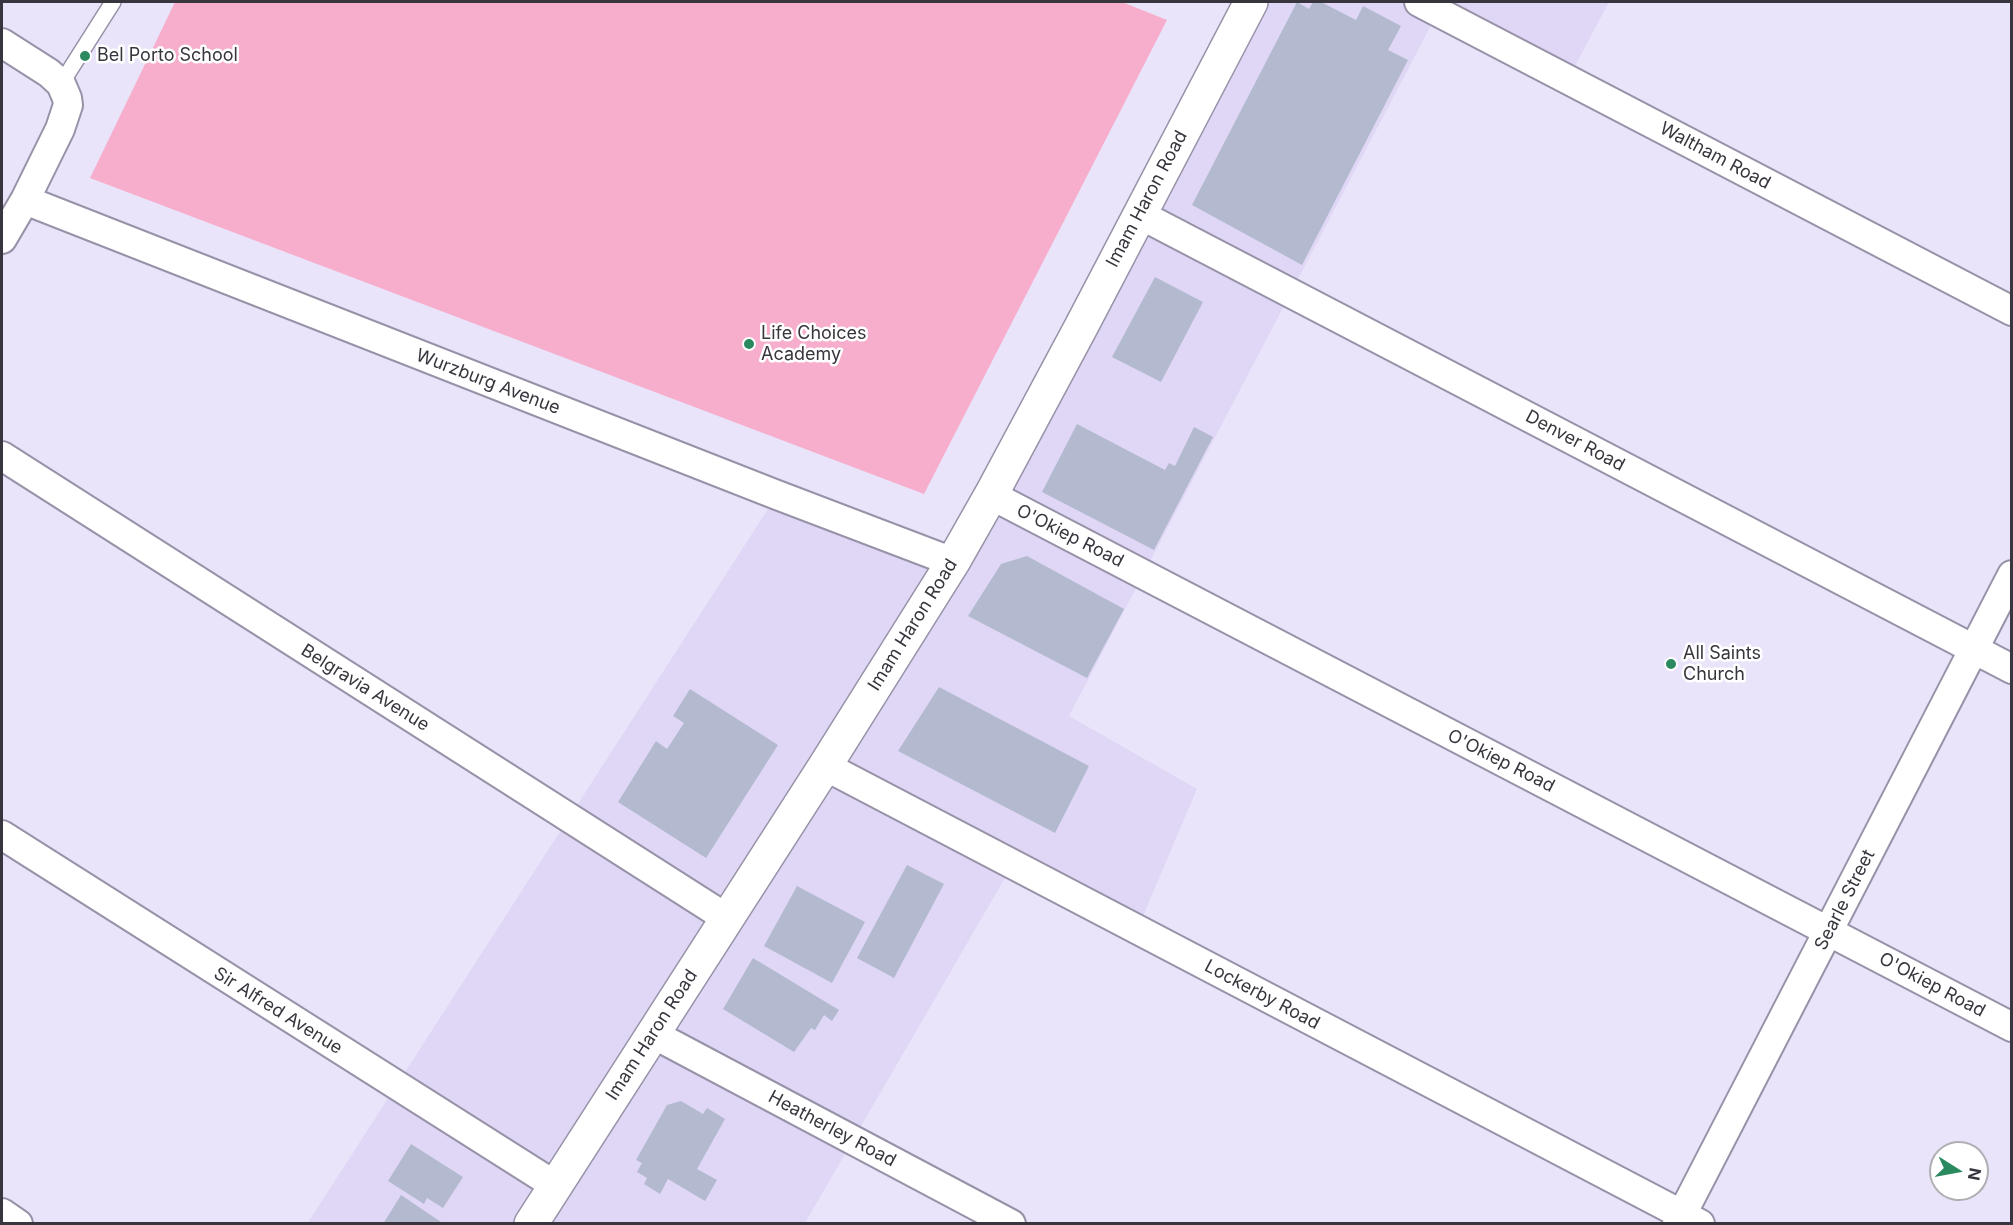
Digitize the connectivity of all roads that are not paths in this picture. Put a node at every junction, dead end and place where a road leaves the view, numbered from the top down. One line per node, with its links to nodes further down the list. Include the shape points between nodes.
1 (113, 2): 5 (lane)
2 (1251, 2): 7 (street, Imam Haron Road)
3 (1419, 2): 9 (street, Waltham Road)
4 (2, 43): 5 (street)
5 (61, 84): 6 (street, via 67,98 66,113)
6 (25, 200): 8 (street); 12 (street, Wurzburg Avenue)
7 (1139, 214): 11 (street, Imam Haron Road); 14 (street, Denver Road)
8 (2, 240)
9 (2012, 311)
10 (2, 456): 18 (street, Belgravia Avenue)
11 (991, 495): 12 (street, Imam Haron Road); 19 (street, O'Okiep Road)
12 (953, 562): 16 (street, Imam Haron Road)
13 (2012, 575): 14 (street, Searle Street)
14 (1974, 649): 15 (street, Denver Road); 19 (street, Searle Street)
15 (2012, 669)
16 (825, 766): 18 (street, Imam Haron Road); 24 (street, Lockerby Road)
17 (2, 835): 22 (street, Sir Alfred Avenue)
18 (728, 919): 21 (street, Imam Haron Road)
19 (1829, 931): 20 (street, O'Okiep Road); 24 (street, Searle Street)
20 (2012, 1027)
21 (653, 1034): 22 (street, Imam Haron Road); 27 (street, Heatherley Road)
22 (556, 1186): 26 (street, Imam Haron Road)
23 (2, 1213): 25 (street)
24 (1686, 1220)
25 (18, 1224)
26 (531, 1224)
27 (1011, 1224)

